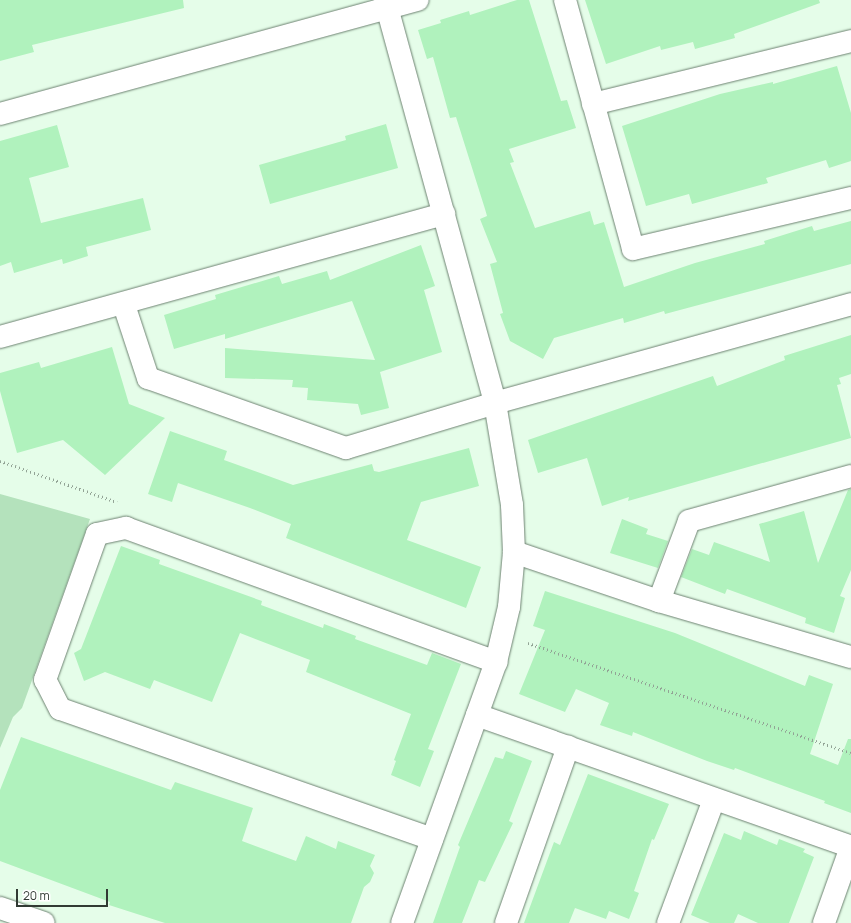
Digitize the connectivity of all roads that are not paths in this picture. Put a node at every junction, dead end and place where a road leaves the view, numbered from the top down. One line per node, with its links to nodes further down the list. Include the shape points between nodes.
1 (418, 0): 3 (street)
2 (565, 0): 5 (street)
3 (386, 4): 6 (street); 8 (street)
4 (851, 41): 5 (street)
5 (593, 104): 7 (street, via 633,249)
6 (0, 114)
7 (851, 198)
8 (444, 214): 10 (street); 12 (street)
9 (851, 304): 12 (street)
10 (124, 305): 11 (street); 12 (street, via 148,378 346,448)
11 (0, 337)
12 (495, 403): 14 (street, via 507,470)
13 (851, 476): 15 (street, via 689,521)
14 (514, 552): 15 (street); 17 (street, via 508,607)
15 (659, 601): 16 (street)
16 (851, 658)
17 (496, 662): 18 (street); 21 (street, via 126,528 97,534 45,680 60,709)
18 (477, 715): 19 (street); 21 (street)
19 (568, 747): 20 (street); 25 (street)
20 (714, 799): 26 (street); 27 (street, via 851,847)
21 (432, 839): 24 (street)
22 (0, 908): 23 (street)
23 (44, 923)
24 (402, 923)
25 (506, 923)
26 (668, 923)
27 (824, 923)

